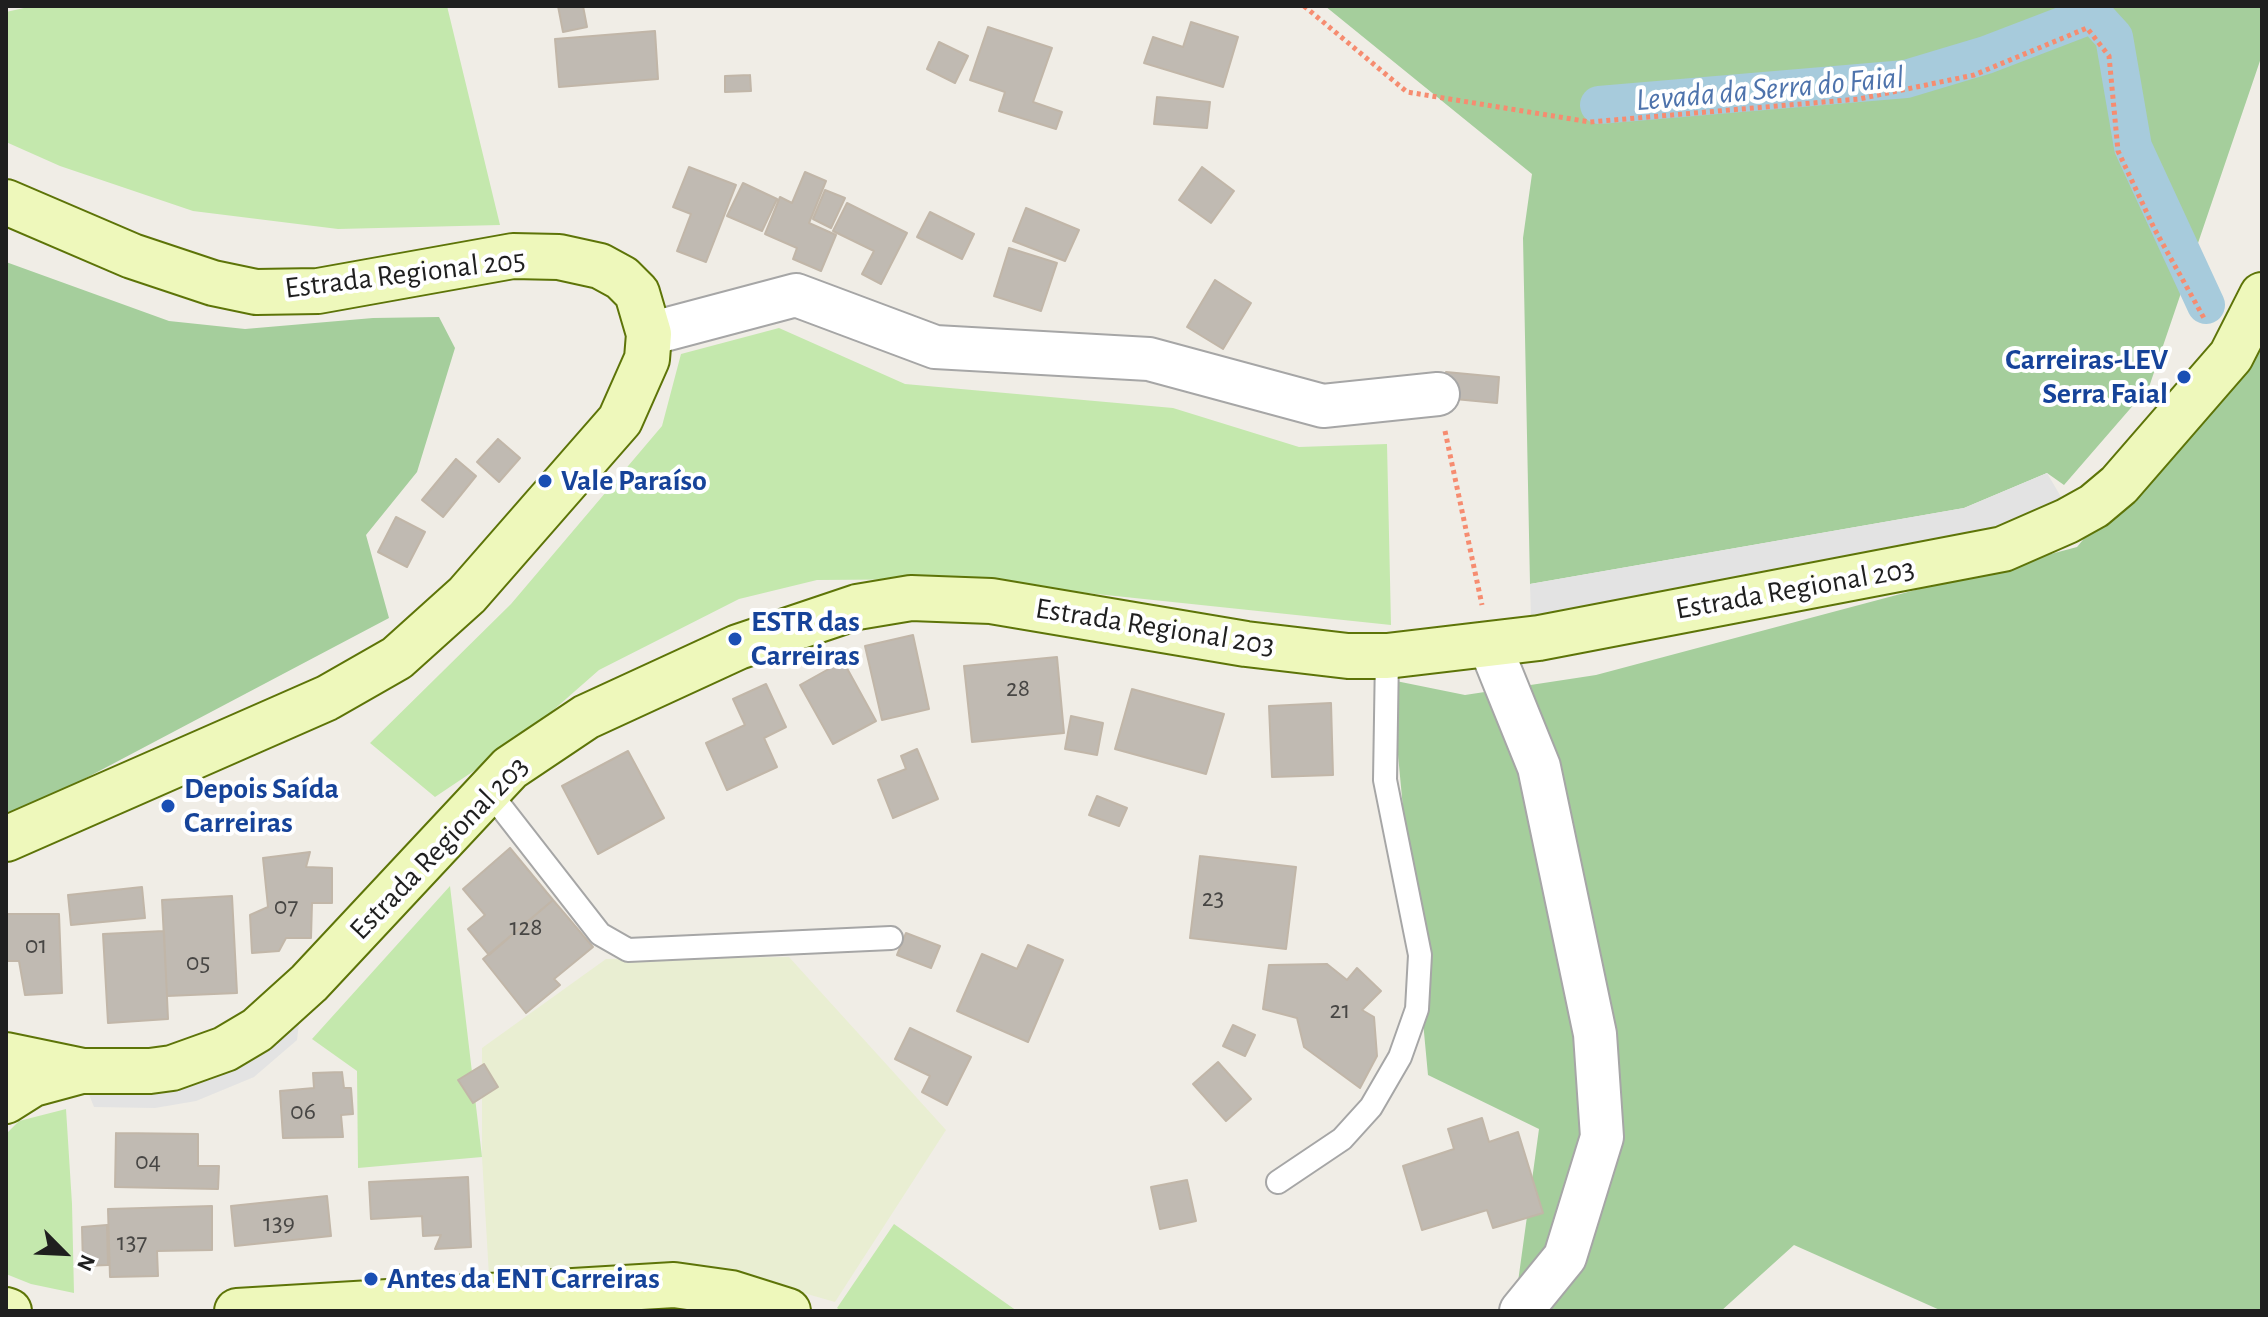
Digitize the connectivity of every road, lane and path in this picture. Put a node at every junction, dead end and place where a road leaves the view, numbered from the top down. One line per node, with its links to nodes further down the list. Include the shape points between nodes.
1 (1304, 6): 5 (path, via 1407,92 1590,122 1859,99 1974,75 2087,28 2109,56 2118,151 2199,313)
2 (6, 202): 4 (main road, Estrada Regional 205, via 132,256 256,292 318,291 513,256 559,257 600,266 622,278 637,293)
3 (2262, 295): 5 (main road, Estrada Regional 203)
4 (649, 334): 6 (street, via 796,295 935,347 1149,359 1323,406); 10 (main road, Estrada Regional 205, via 647,359 620,420 467,595 397,658 327,698)
5 (2231, 356): 7 (main road, Estrada Regional 203, via 2119,485 2094,506 2042,534 1961,559)
6 (1438, 394): 7 (path)
7 (1490, 646): 8 (main road, Estrada Regional 203); 18 (street, via 1539,767 1595,1034 1602,1137 1565,1257)
8 (1387, 656): 9 (main road, Estrada Regional 203, via 1246,644 991,601 911,598 857,607 738,647 586,717); 15 (lane, via 1385,780 1420,955 1417,1009 1400,1057 1371,1107 1342,1139)
9 (487, 789): 11 (lane, via 600,934 628,950); 13 (main road, Estrada Regional 203, via 309,983 257,1030 225,1049 172,1068)
10 (6, 839)
11 (891, 938)
12 (6, 1055): 13 (main road, Estrada Regional 203)
13 (83, 1071): 14 (main road, Estrada Regional 203, via 33,1084)
14 (6, 1101)
15 (1278, 1182)
16 (237, 1311): 17 (main road, via 674,1285 731,1293)
17 (788, 1311)
18 (1521, 1311)

